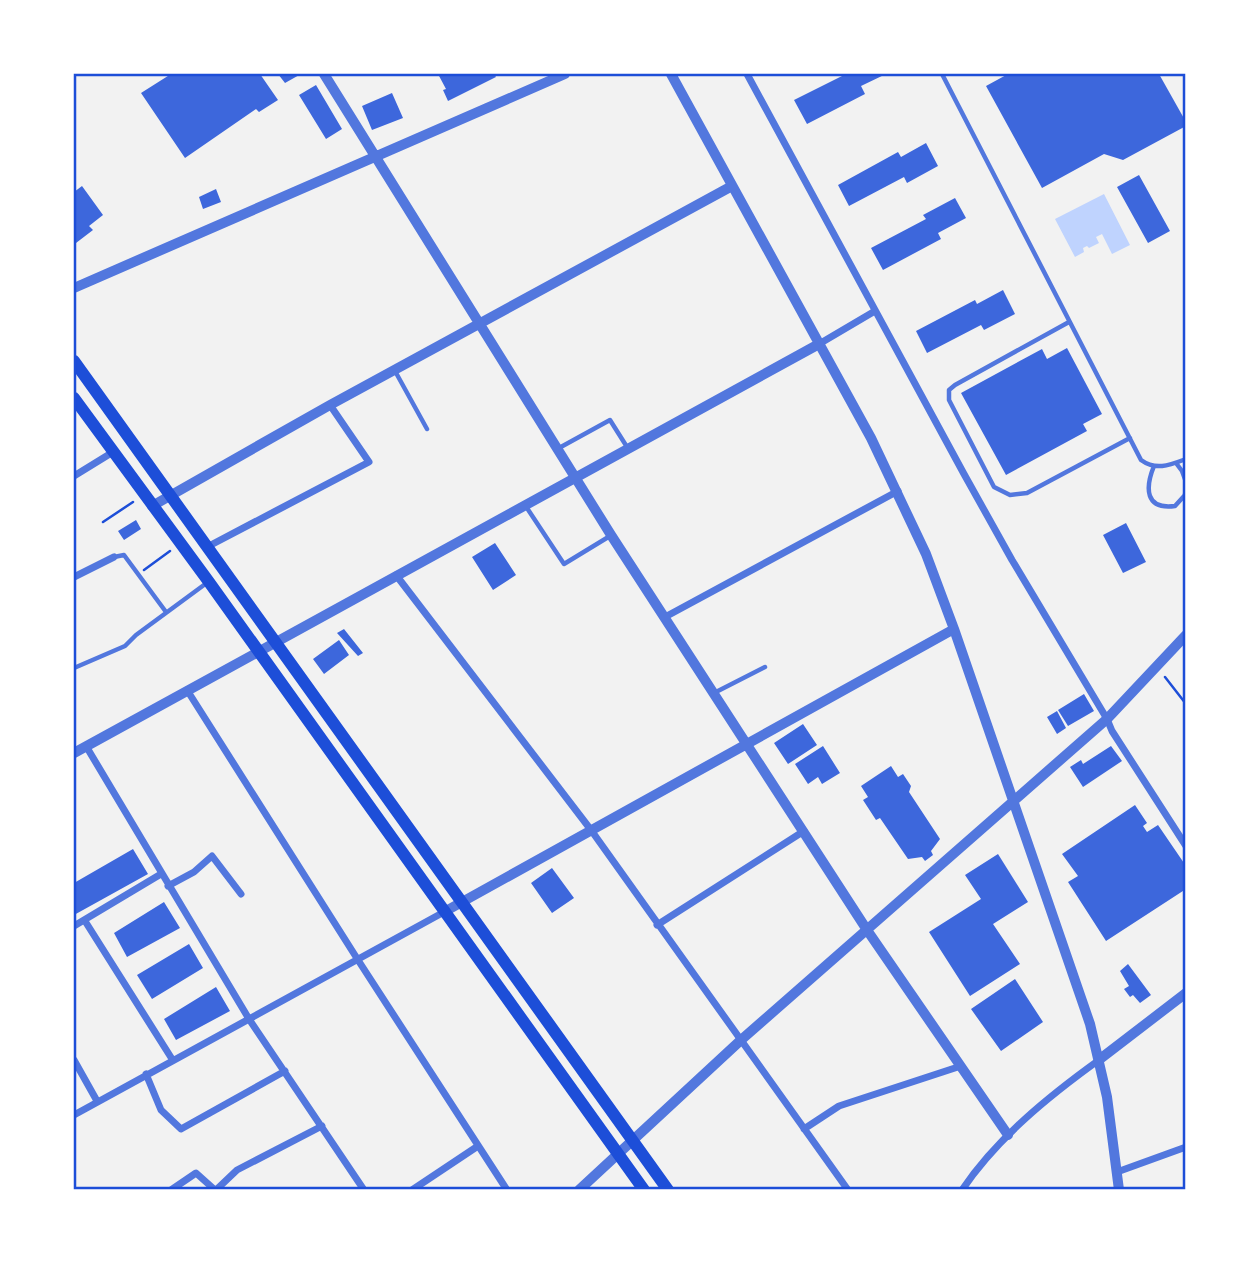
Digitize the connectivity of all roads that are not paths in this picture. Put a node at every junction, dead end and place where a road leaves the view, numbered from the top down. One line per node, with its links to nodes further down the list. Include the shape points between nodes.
1 (324, 74): 6 (street)
2 (565, 74): 6 (street)
3 (671, 74): 7 (street)
4 (747, 74): 9 (street)
5 (942, 74): 10 (lane)
6 (375, 157): 8 (street); 11 (street)
7 (732, 186): 11 (street); 12 (street)
8 (74, 288)
9 (875, 312): 12 (street); 48 (street, via 1012,560)
10 (1069, 322): 18 (lane); 18 (lane, via 949,390 949,400 993,487 1010,495 1027,493)
11 (478, 324): 14 (street); 20 (street)
12 (819, 344): 19 (street); 28 (street)
13 (74, 361): 29 (main road)
14 (395, 370): 16 (street); 17 (lane)
15 (74, 398): 21 (main road)
16 (330, 405): 29 (street); 33 (street, via 369,461)
17 (427, 429)
18 (1130, 439): 24 (lane, via 1141,460)
19 (627, 447): 20 (lane, via 610,420); 26 (street)
20 (556, 450): 26 (street)
21 (113, 453): 25 (street); 31 (main road)
22 (1185, 459): 23 (lane)
23 (1176, 463): 24 (lane); 27 (lane)
24 (1154, 466): 27 (lane, via 1148,490 1156,505 1175,506 1185,495)
25 (74, 476)
26 (573, 477): 30 (street); 32 (street)
27 (1185, 483)
28 (898, 491): 39 (street); 40 (street)
29 (169, 495): 31 (street); 33 (main road)
30 (525, 505): 32 (lane, via 564,564); 35 (street)
31 (152, 506): 37 (main road)
32 (611, 536): 39 (street)
33 (206, 547): 42 (main road)
34 (114, 557): 36 (street); 38 (lane, via 124,555)
35 (396, 575): 42 (street); 53 (street)
36 (74, 577)
37 (208, 582): 38 (lane); 43 (main road)
38 (166, 612): 45 (lane, via 125,646)
39 (665, 617): 47 (street)
40 (954, 629): 49 (street); 52 (street)
41 (1185, 635): 48 (street)
42 (275, 641): 43 (street); 59 (main road)
43 (258, 651): 46 (street); 60 (main road)
44 (765, 667): 47 (lane)
45 (74, 668)
46 (186, 689): 50 (street); 65 (street)
47 (714, 693): 49 (street)
48 (1107, 719): 52 (street); 55 (street)
49 (746, 745): 53 (street); 54 (street)
50 (86, 746): 51 (street); 56 (street)
51 (74, 753)
52 (1014, 802): 64 (street); 70 (street)
53 (591, 830): 59 (street); 62 (street)
54 (804, 831): 62 (street); 64 (street)
55 (1185, 846)
56 (161, 874): 57 (street); 61 (street)
57 (168, 886): 58 (street, via 212,856); 67 (street)
58 (241, 894)
59 (461, 902): 60 (street); 80 (main road)
60 (444, 912): 65 (street); 83 (main road)
61 (85, 921): 63 (street); 69 (street)
62 (657, 925): 68 (street)
63 (74, 926)
64 (867, 930): 68 (street); 72 (street)
65 (358, 960): 67 (street); 81 (street)
66 (1185, 993): 70 (street)
67 (249, 1018): 69 (street); 73 (street)
68 (741, 1040): 78 (street); 80 (street)
69 (172, 1059): 74 (street)
70 (1100, 1059): 79 (street); 84 (street)
71 (74, 1060): 75 (street)
72 (961, 1066): 78 (street, via 839,1106); 79 (street)
73 (285, 1072): 74 (street, via 181,1129 161,1110); 77 (street)
74 (146, 1074): 75 (street)
75 (97, 1101): 76 (street)
76 (74, 1115)
77 (322, 1126): 86 (street, via 237,1170); 87 (street)
78 (804, 1129): 93 (street)
79 (1008, 1135): 94 (street)
80 (631, 1139): 83 (street); 92 (main road)
81 (478, 1146): 88 (street); 89 (street)
82 (1185, 1147): 84 (street)
83 (618, 1154): 90 (street); 91 (main road)
84 (1116, 1172): 95 (street)
85 (171, 1189): 86 (street, via 197,1173)
86 (215, 1189)
87 (364, 1189)
88 (412, 1189)
89 (507, 1189)
90 (579, 1189)
91 (644, 1189)
92 (668, 1189)
93 (848, 1189)
94 (962, 1189)
95 (1119, 1189)

